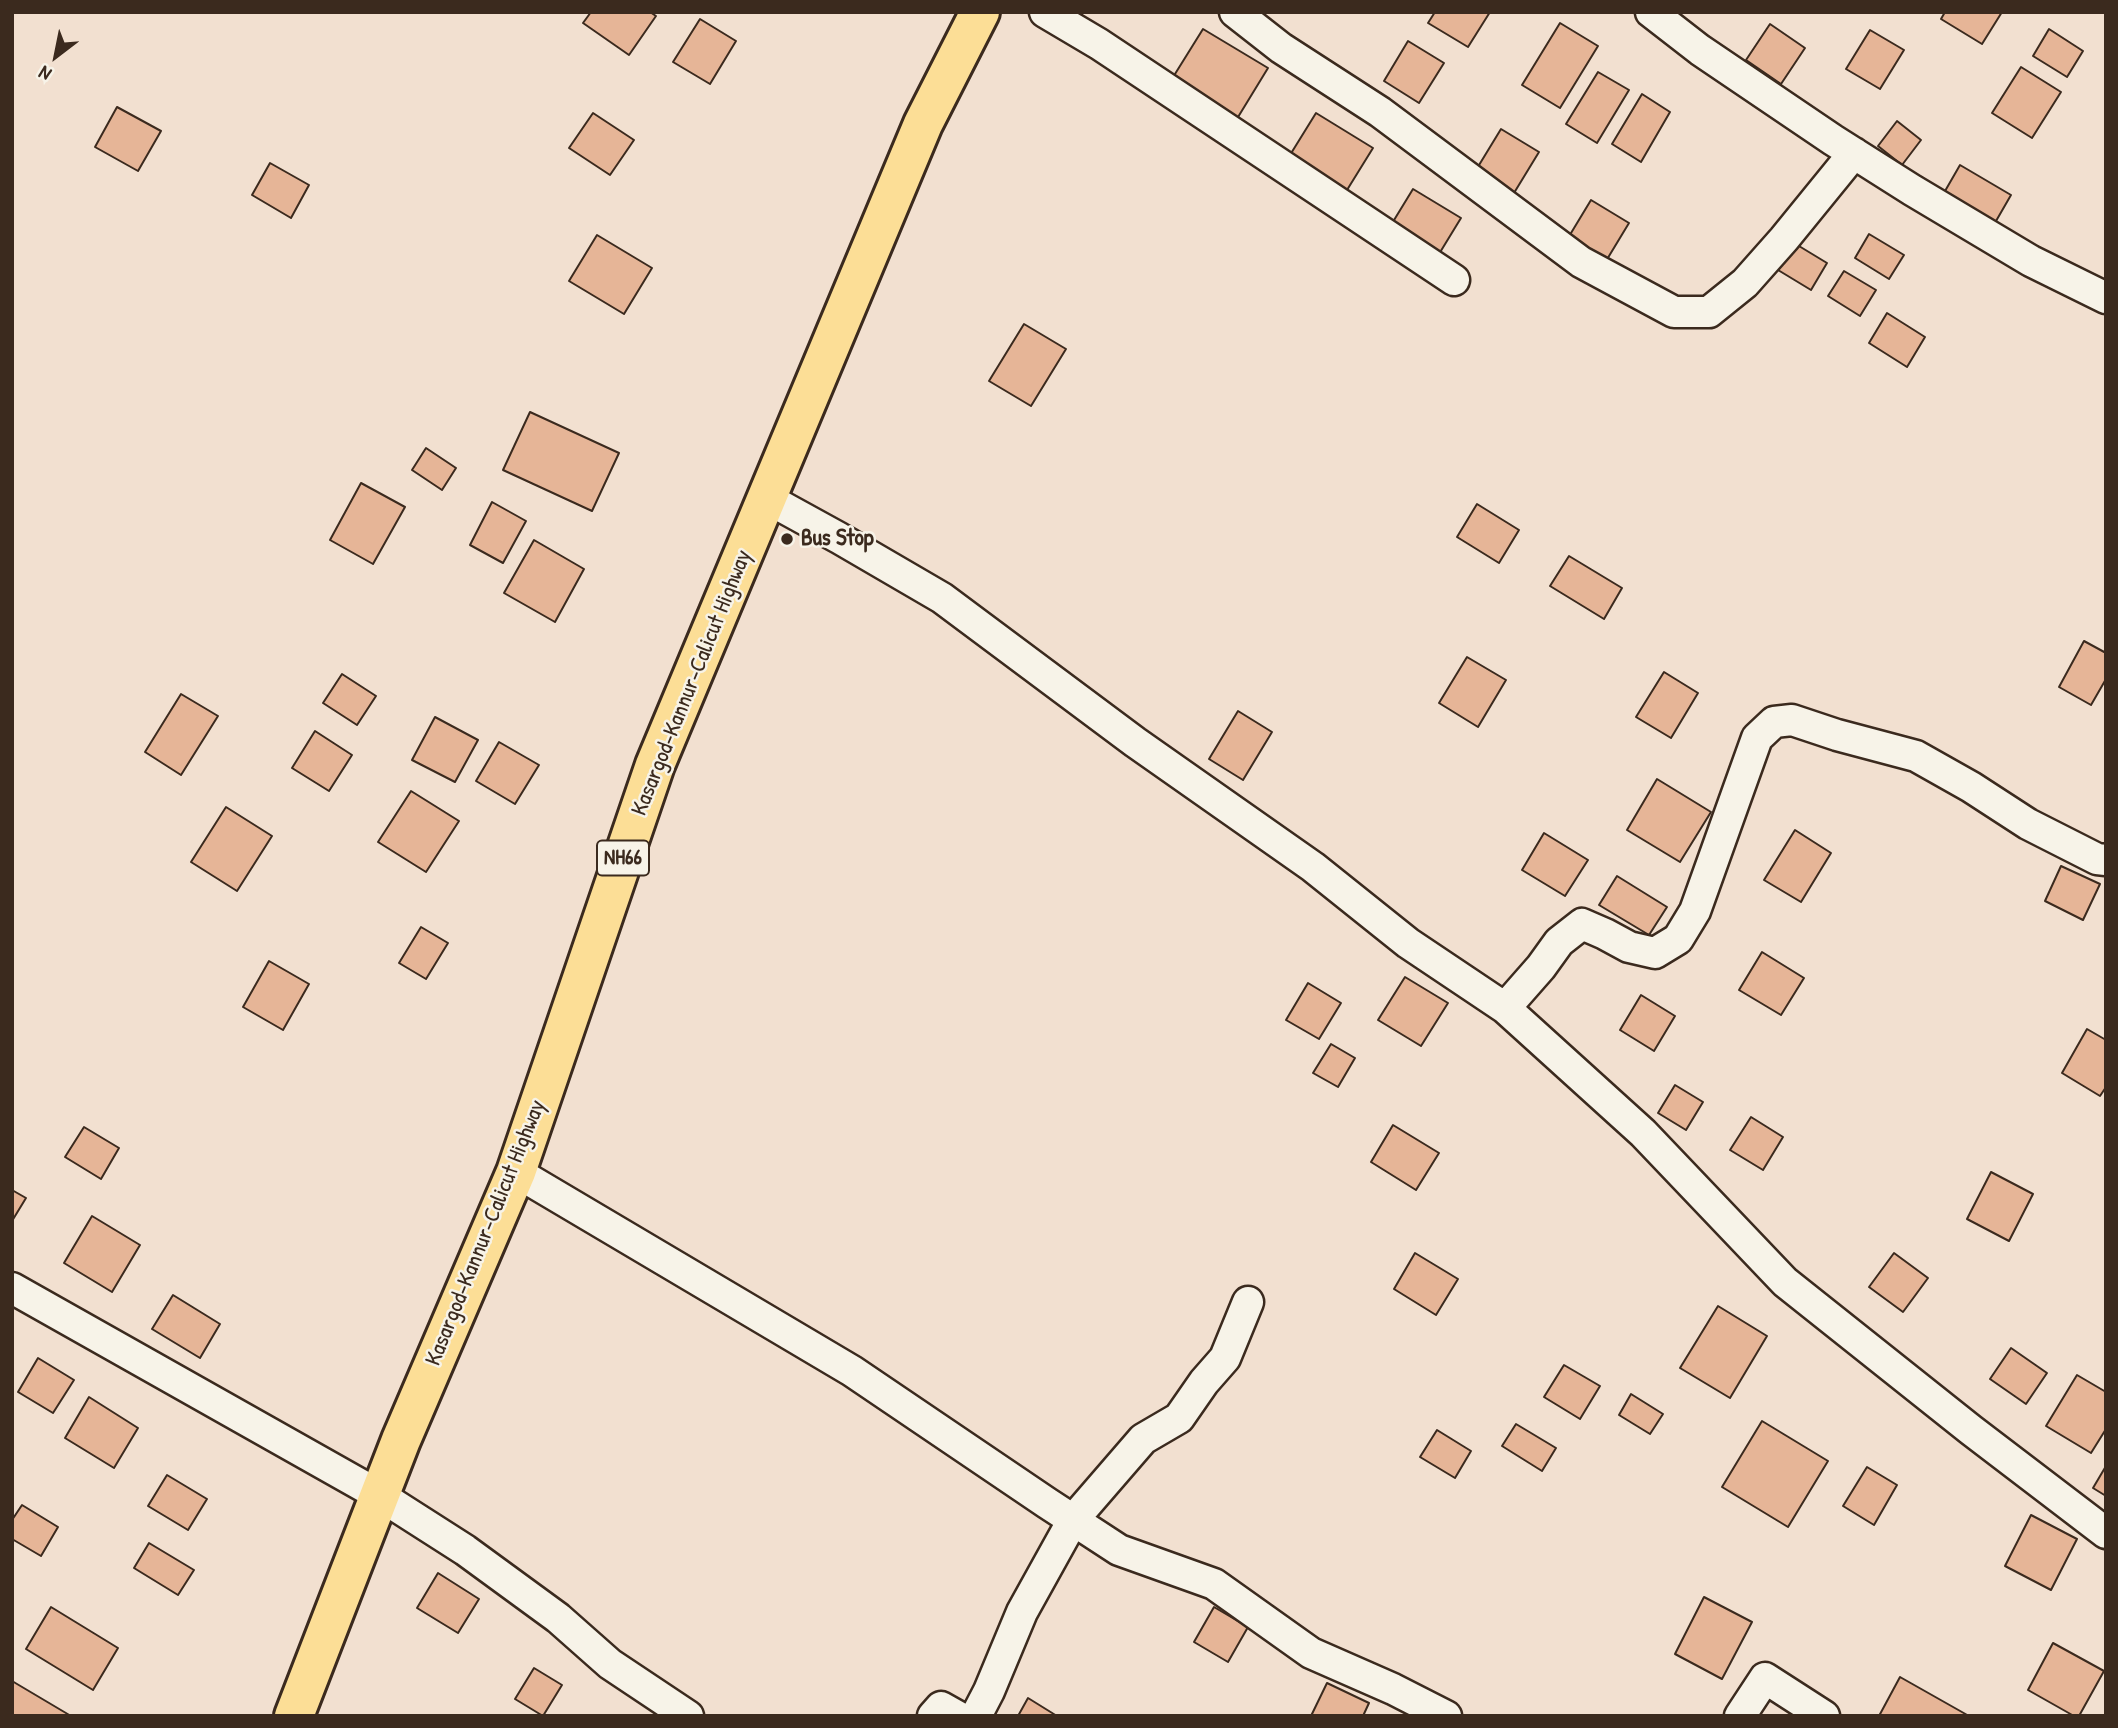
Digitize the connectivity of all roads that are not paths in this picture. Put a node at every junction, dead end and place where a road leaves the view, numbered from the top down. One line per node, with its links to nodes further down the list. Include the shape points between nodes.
1 (980, 12): 8 (highway, Kasargod-Kannur-Calicut Highway / NH66, via 923,124)
2 (1045, 12): 6 (street)
3 (1236, 12): 5 (street, via 1281,48 1380,111 1581,262 1674,312 1709,312 1745,283)
4 (1669, 18): 5 (street, via 1700,50)
5 (1854, 153): 7 (street, via 2031,261)
6 (1454, 280)
7 (2106, 298)
8 (768, 499): 10 (street, via 942,598 1313,867 1408,943); 11 (highway, Kasargod-Kannur-Calicut Highway / NH66, via 655,765)
9 (2106, 860): 10 (street, via 2028,824 1916,756 1792,720 1774,722 1757,738 1695,911 1678,939 1655,953 1629,947 1581,924 1559,942)
10 (1505, 1008): 16 (street, via 1643,1133 1785,1282)
11 (516, 1172): 14 (highway, Kasargod-Kannur-Calicut Highway / NH66); 15 (street, via 852,1371)
12 (12, 1288): 14 (street)
13 (1248, 1303): 15 (street, via 1225,1358 1179,1419 1143,1439)
14 (379, 1495): 17 (highway, Kasargod-Kannur-Calicut Highway / NH66); 18 (street, via 465,1550 558,1618 610,1664)
15 (1073, 1520): 21 (street, via 1022,1612); 22 (street, via 1119,1550 1214,1584 1311,1653)
16 (2106, 1533)
17 (294, 1716)
18 (688, 1716)
19 (933, 1716): 20 (street, via 941,1707)
20 (957, 1716)
21 (976, 1716)
22 (1446, 1716)
23 (1740, 1716): 24 (street, via 1765,1678)
24 (1824, 1716)

